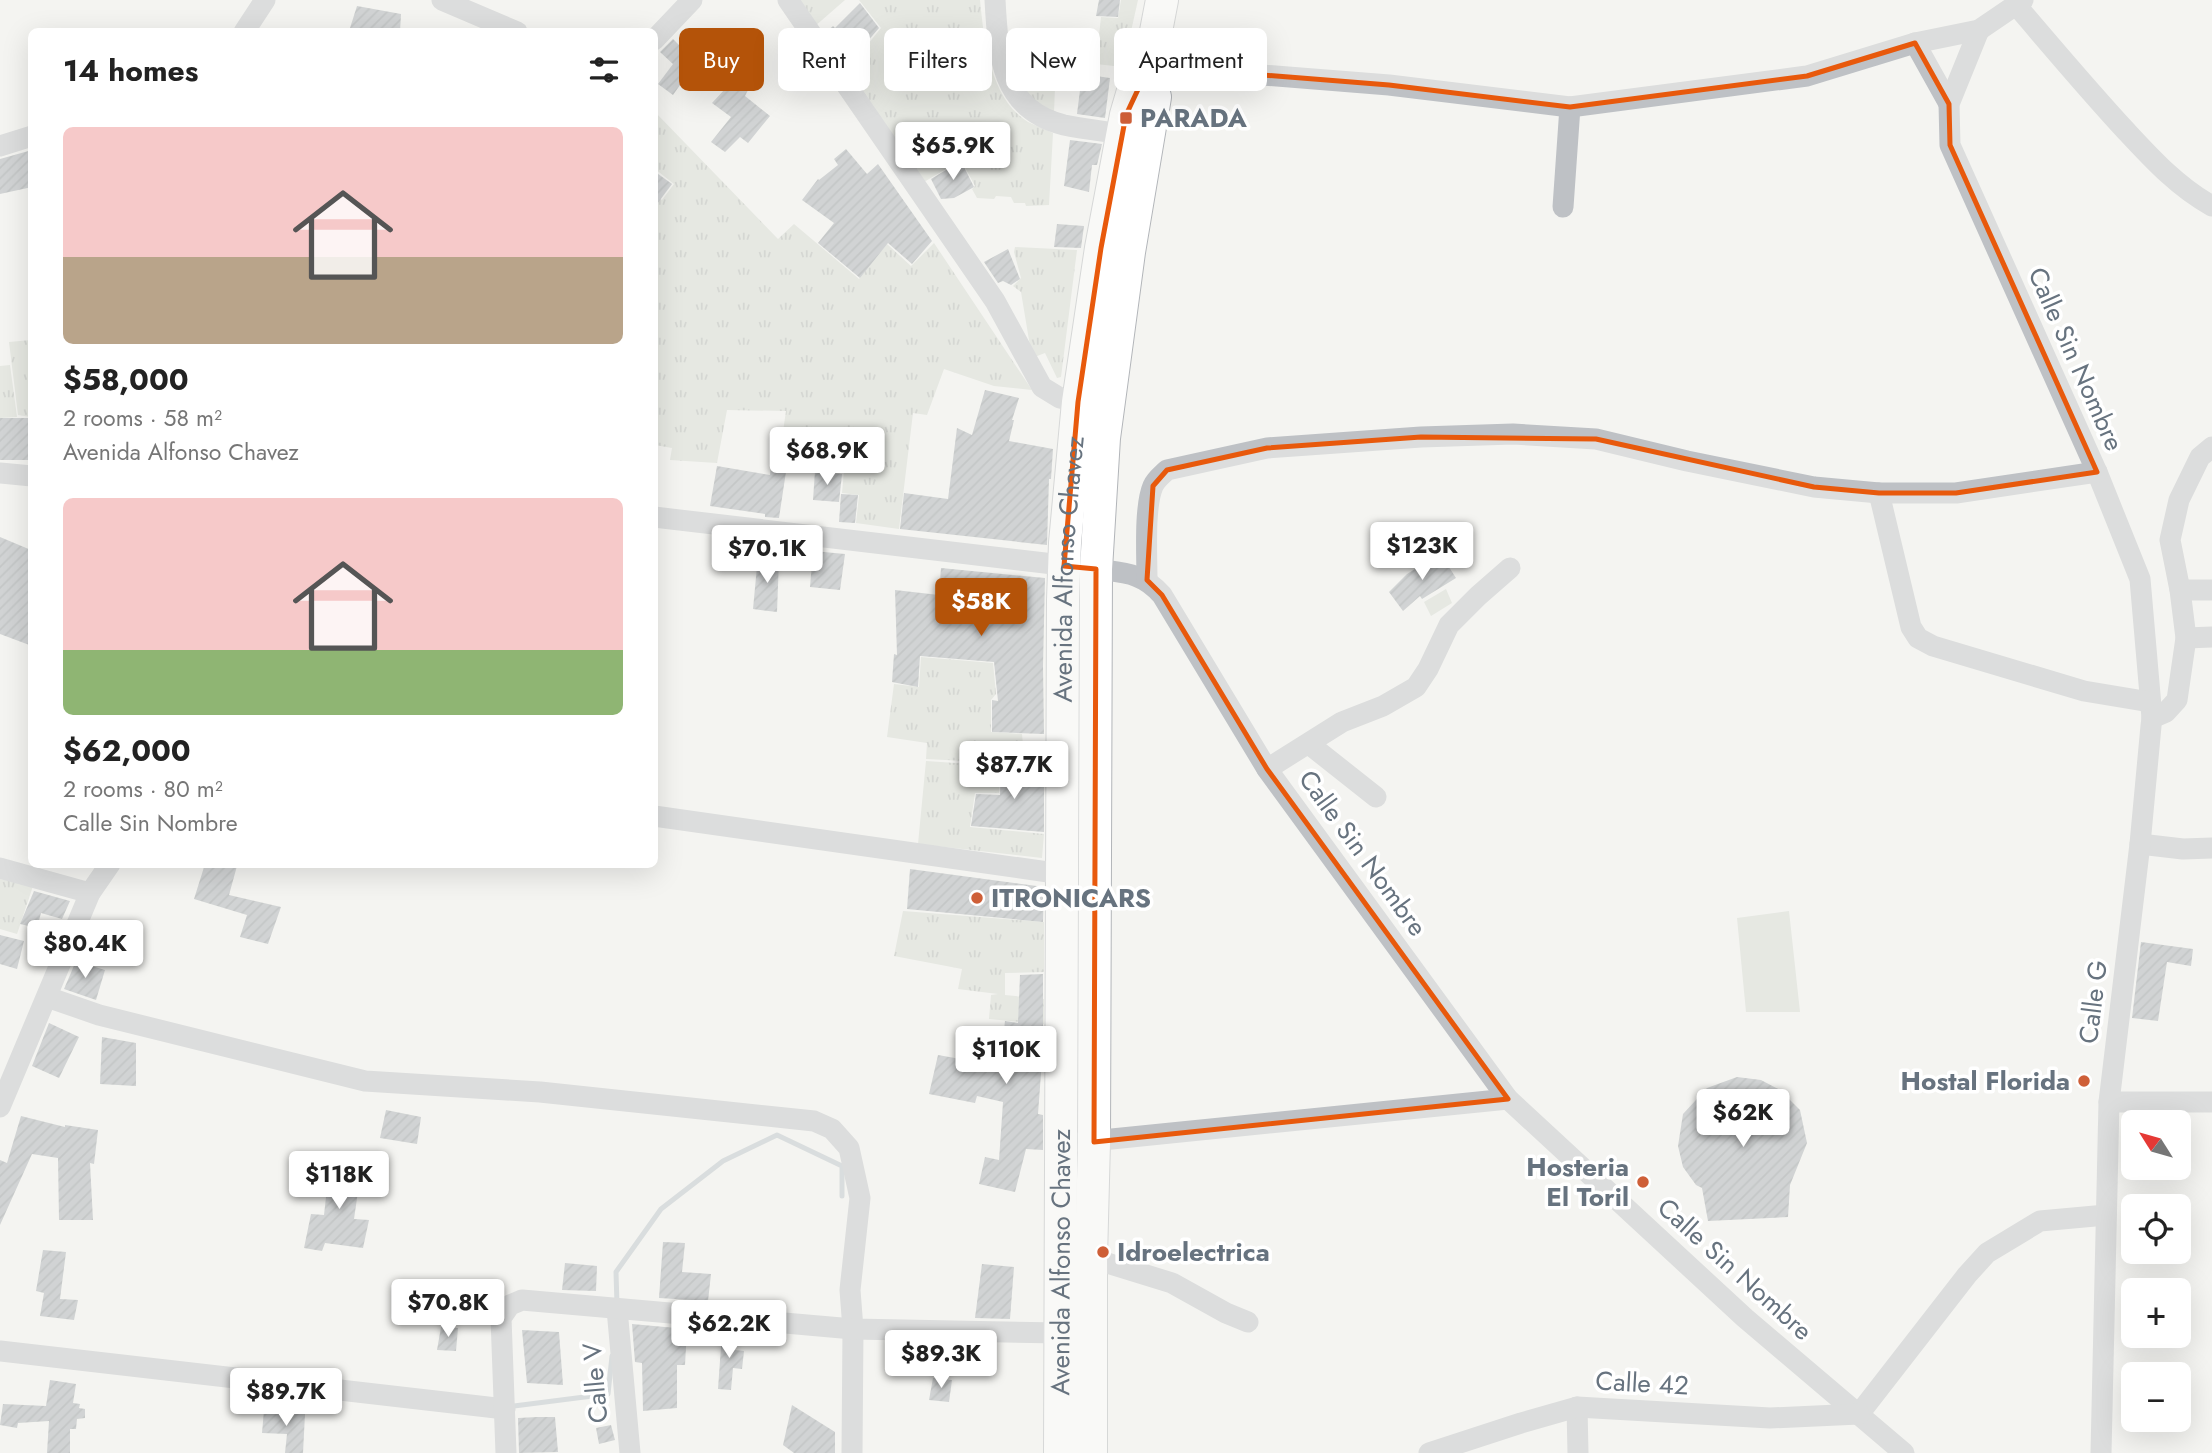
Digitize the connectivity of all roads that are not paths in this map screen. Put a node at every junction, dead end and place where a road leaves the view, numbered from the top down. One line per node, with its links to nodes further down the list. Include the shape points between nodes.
1 (265, 0): 8 (street)
2 (442, 0): 9 (street)
3 (692, 0): 12 (street)
4 (788, 0): 24 (street, via 995,301 1042,387)
5 (995, 0): 19 (street, via 1005,76 1019,100 1031,111 1064,125)
6 (1162, 0): 10 (main road, Avenida Alfonso Chavez)
7 (2020, 2): 11 (street); 22 (street, via 2092,94 2155,162 2191,195)
8 (247, 28)
9 (508, 28)
10 (1156, 28)
11 (1979, 30): 13 (street); 17 (street, Calle Sin Nombre)
12 (658, 36)
13 (1915, 43): 17 (street); 18 (street, via 1807,76)
14 (1267, 77): 18 (street, via 1388,85)
15 (1133, 91): 19 (main road, Avenida Alfonso Chavez)
16 (1154, 91): 33 (main road, Avenida Alfonso Chavez, via 1104,438)
17 (1949, 104): 27 (street, Calle Sin Nombre, via 1950,145)
18 (1570, 107): 23 (street)
19 (1122, 134): 24 (main road, Avenida Alfonso Chavez)
20 (28, 137): 21 (street)
21 (0, 146)
22 (2212, 206)
23 (1563, 207)
24 (1078, 402): 31 (main road, Avenida Alfonso Chavez)
25 (2212, 447): 35 (street, via 2200,457 2176,513 2170,540)
26 (0, 472): 28 (street)
27 (2096, 472): 29 (street, via 1956,493); 39 (street, Calle Sin Nombre, via 2140,579)
28 (28, 475)
29 (1879, 493): 34 (street, via 1814,487 1596,439 1513,434 1267,448 1167,470 1158,479 1150,495); 39 (street, via 1911,627 1918,638)
30 (658, 517): 31 (street)
31 (1064, 566): 33 (street); 48 (main road, Avenida Alfonso Chavez)
32 (1510, 568): 40 (street, Calle Sin Nombre, via 1448,625 1416,687 1342,722)
33 (1096, 569): 34 (street); 56 (main road, Avenida Alfonso Chavez)
34 (1147, 580): 41 (street, Calle Sin Nombre, via 1162,595)
35 (2180, 590): 36 (street); 38 (street)
36 (2212, 590)
37 (2212, 637): 38 (street)
38 (2186, 638): 39 (street, via 2177,700 2166,712)
39 (2151, 716): 44 (street, Calle G)
40 (1309, 744): 41 (street, Calle Sin Nombre); 42 (street, Calle Sin Nombre)
41 (1268, 769): 52 (street, Calle Sin Nombre)
42 (1376, 797)
43 (658, 817): 48 (street)
44 (2140, 844): 45 (street); 53 (street, Calle G)
45 (2212, 848)
46 (107, 868): 49 (street)
47 (0, 869): 49 (street)
48 (1062, 874): 55 (main road, Avenida Alfonso Chavez)
49 (90, 893): 50 (street)
50 (47, 997): 51 (street); 61 (street, via 99,1015 365,1082 540,1091 814,1121 832,1129 849,1148 860,1198 850,1290)
51 (3, 1094)
52 (1508, 1099): 56 (street); 66 (street, Calle Sin Nombre, via 1745,1318)
53 (2109, 1102): 54 (street); 57 (street, Calle G)
54 (2212, 1102)
55 (1061, 1142): 56 (street); 62 (main road, Avenida Alfonso Chavez)
56 (1094, 1142): 58 (main road, Avenida Alfonso Chavez)
57 (2106, 1215): 66 (street, via 2040,1221 1987,1253); 75 (street, Calle G)
58 (1091, 1258): 60 (street, via 1172,1283); 71 (main road, Avenida Alfonso Chavez)
59 (617, 1309): 61 (street); 65 (street, via 522,1300 510,1306 501,1318); 68 (street, Calle V)
60 (1248, 1322)
61 (853, 1329): 62 (street); 69 (street)
62 (1060, 1333): 70 (main road, Avenida Alfonso Chavez)
63 (0, 1351): 65 (street)
64 (1577, 1407): 66 (street, Calle 42, via 1770,1418); 72 (street, Calle 42); 73 (street)
65 (505, 1409): 67 (street)
66 (1859, 1414): 74 (street, Calle Sin Nombre)
67 (506, 1453)
68 (630, 1453)
69 (852, 1453)
70 (1060, 1453)
71 (1091, 1453)
72 (1429, 1453)
73 (1578, 1453)
74 (1904, 1453)
75 (2101, 1453)

